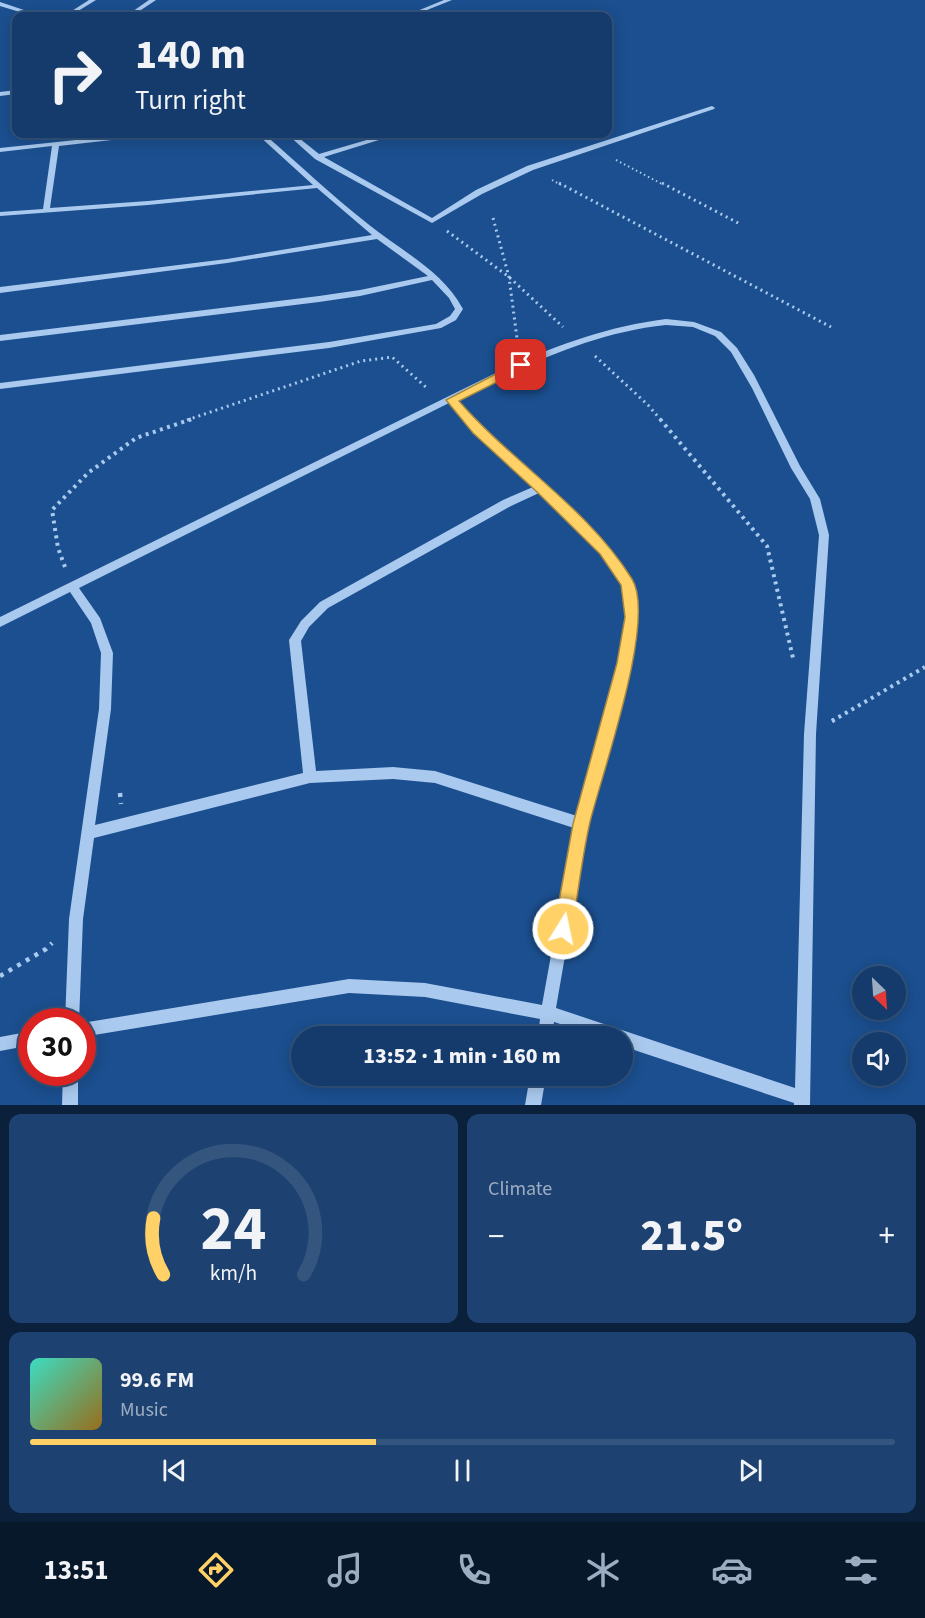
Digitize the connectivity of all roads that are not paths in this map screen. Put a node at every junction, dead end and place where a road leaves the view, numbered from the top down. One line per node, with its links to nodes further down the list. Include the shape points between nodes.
1 (93, 0): 6 (street)
2 (153, 0): 7 (street)
3 (449, 0): 8 (street)
4 (0, 4): 5 (street)
5 (25, 12)
6 (74, 12)
7 (135, 12)
8 (418, 12)
9 (712, 108): 16 (street, via 530,168 432,220)
10 (107, 138): 14 (street)
11 (265, 138): 17 (street)
12 (295, 138): 16 (street)
13 (380, 138): 16 (street)
14 (56, 143): 15 (street); 18 (street)
15 (0, 150)
16 (318, 158)
17 (320, 186): 18 (street); 20 (street)
18 (46, 211): 19 (street)
19 (0, 214)
20 (378, 236): 21 (street); 22 (street)
21 (433, 277): 23 (street, via 319,298); 24 (street, via 455,298 459,309 453,318 438,326 329,345)
22 (0, 290)
23 (0, 338)
24 (0, 386)
25 (452, 400): 26 (street, via 478,430); 27 (street); 42 (street, via 521,365 580,342 626,328 669,321 696,324 719,334 732,347 816,503 824,535 810,734)
26 (541, 488): 29 (street, via 324,605 304,624 295,640); 30 (street, via 604,550 628,584 632,617 625,663)
27 (73, 587): 28 (street); 31 (street, via 96,621 107,653 105,709)
28 (0, 622)
29 (310, 777): 30 (street, via 393,773 435,777); 31 (street)
30 (582, 824): 33 (street)
31 (88, 833): 32 (street, via 76,919)
32 (73, 1008)
33 (549, 1013): 34 (street); 35 (street); 36 (street, via 425,990 349,986)
34 (546, 1026)
35 (588, 1026)
36 (96, 1028)
37 (18, 1041): 39 (street)
38 (633, 1042): 42 (street)
39 (0, 1044)
40 (71, 1086): 43 (street)
41 (536, 1086): 44 (street)
42 (802, 1101)
43 (70, 1105)
44 (533, 1105)

